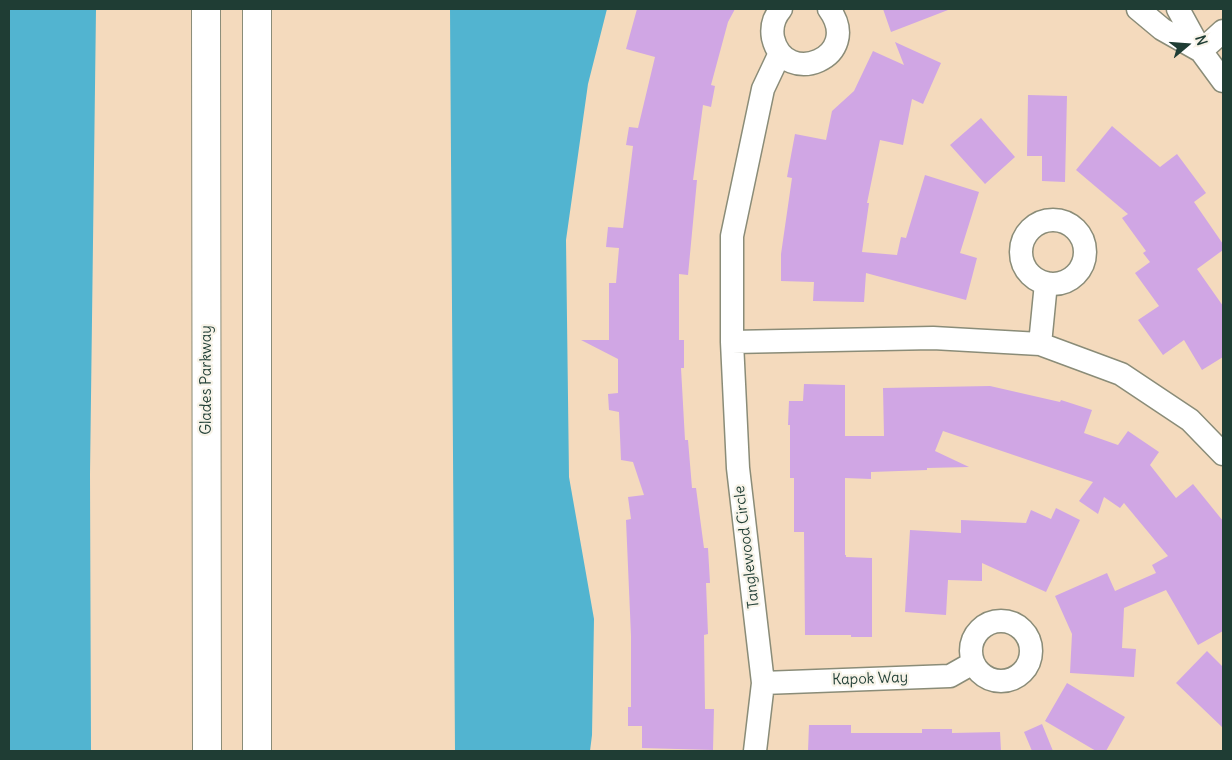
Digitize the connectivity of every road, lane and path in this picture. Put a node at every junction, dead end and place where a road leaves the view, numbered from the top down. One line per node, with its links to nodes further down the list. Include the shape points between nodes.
1 (206, 9): 17 (main road, Glades Parkway)
2 (258, 9): 18 (main road)
3 (781, 9): 9 (street, via 772,34)
4 (829, 9): 9 (street, via 838,28 834,48 827,56 808,64 793,62)
5 (1138, 9): 8 (street, via 1162,30)
6 (1178, 9): 8 (street)
7 (1223, 31): 8 (street)
8 (1201, 51): 10 (street)
9 (780, 53): 12 (street, Tanglewood Circle, via 763,90 732,236)
10 (1223, 81)
11 (1046, 284): 13 (street)
12 (732, 342): 13 (street, via 933,338); 16 (street, Tanglewood Circle, via 738,468)
13 (1040, 344): 14 (street, via 1121,374 1190,420)
14 (1223, 454)
15 (973, 664): 16 (street, Kapok Way, via 950,676)
16 (763, 683): 19 (street, Tanglewood Circle)
17 (207, 751)
18 (257, 751)
19 (755, 751)

